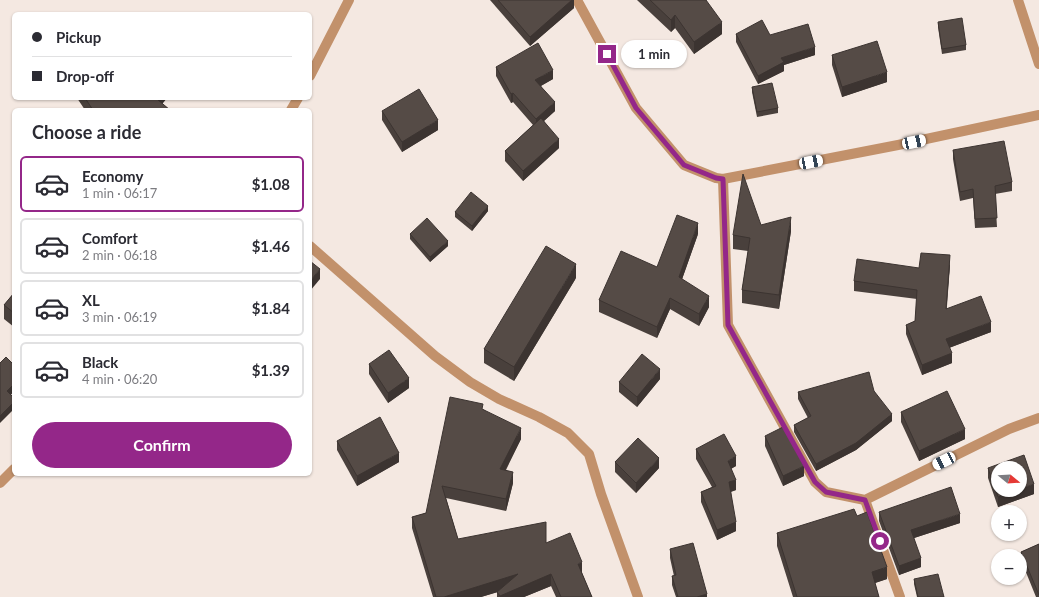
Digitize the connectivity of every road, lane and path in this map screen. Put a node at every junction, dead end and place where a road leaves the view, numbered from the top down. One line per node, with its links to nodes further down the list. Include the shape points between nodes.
1 (349, 0): 5 (street)
2 (577, 0): 7 (street, via 636,108 684,165)
3 (1018, 0): 4 (street)
4 (1039, 64)
5 (312, 72)
6 (1039, 115): 7 (street)
7 (723, 179): 12 (street, via 728,325 815,482 826,492)
8 (312, 248): 13 (street, via 435,356 470,382 568,433 589,454)
9 (1039, 418): 12 (street, via 1009,429)
10 (12, 471): 11 (street)
11 (0, 483)
12 (865, 500): 14 (street)
13 (638, 597)
14 (900, 597)

